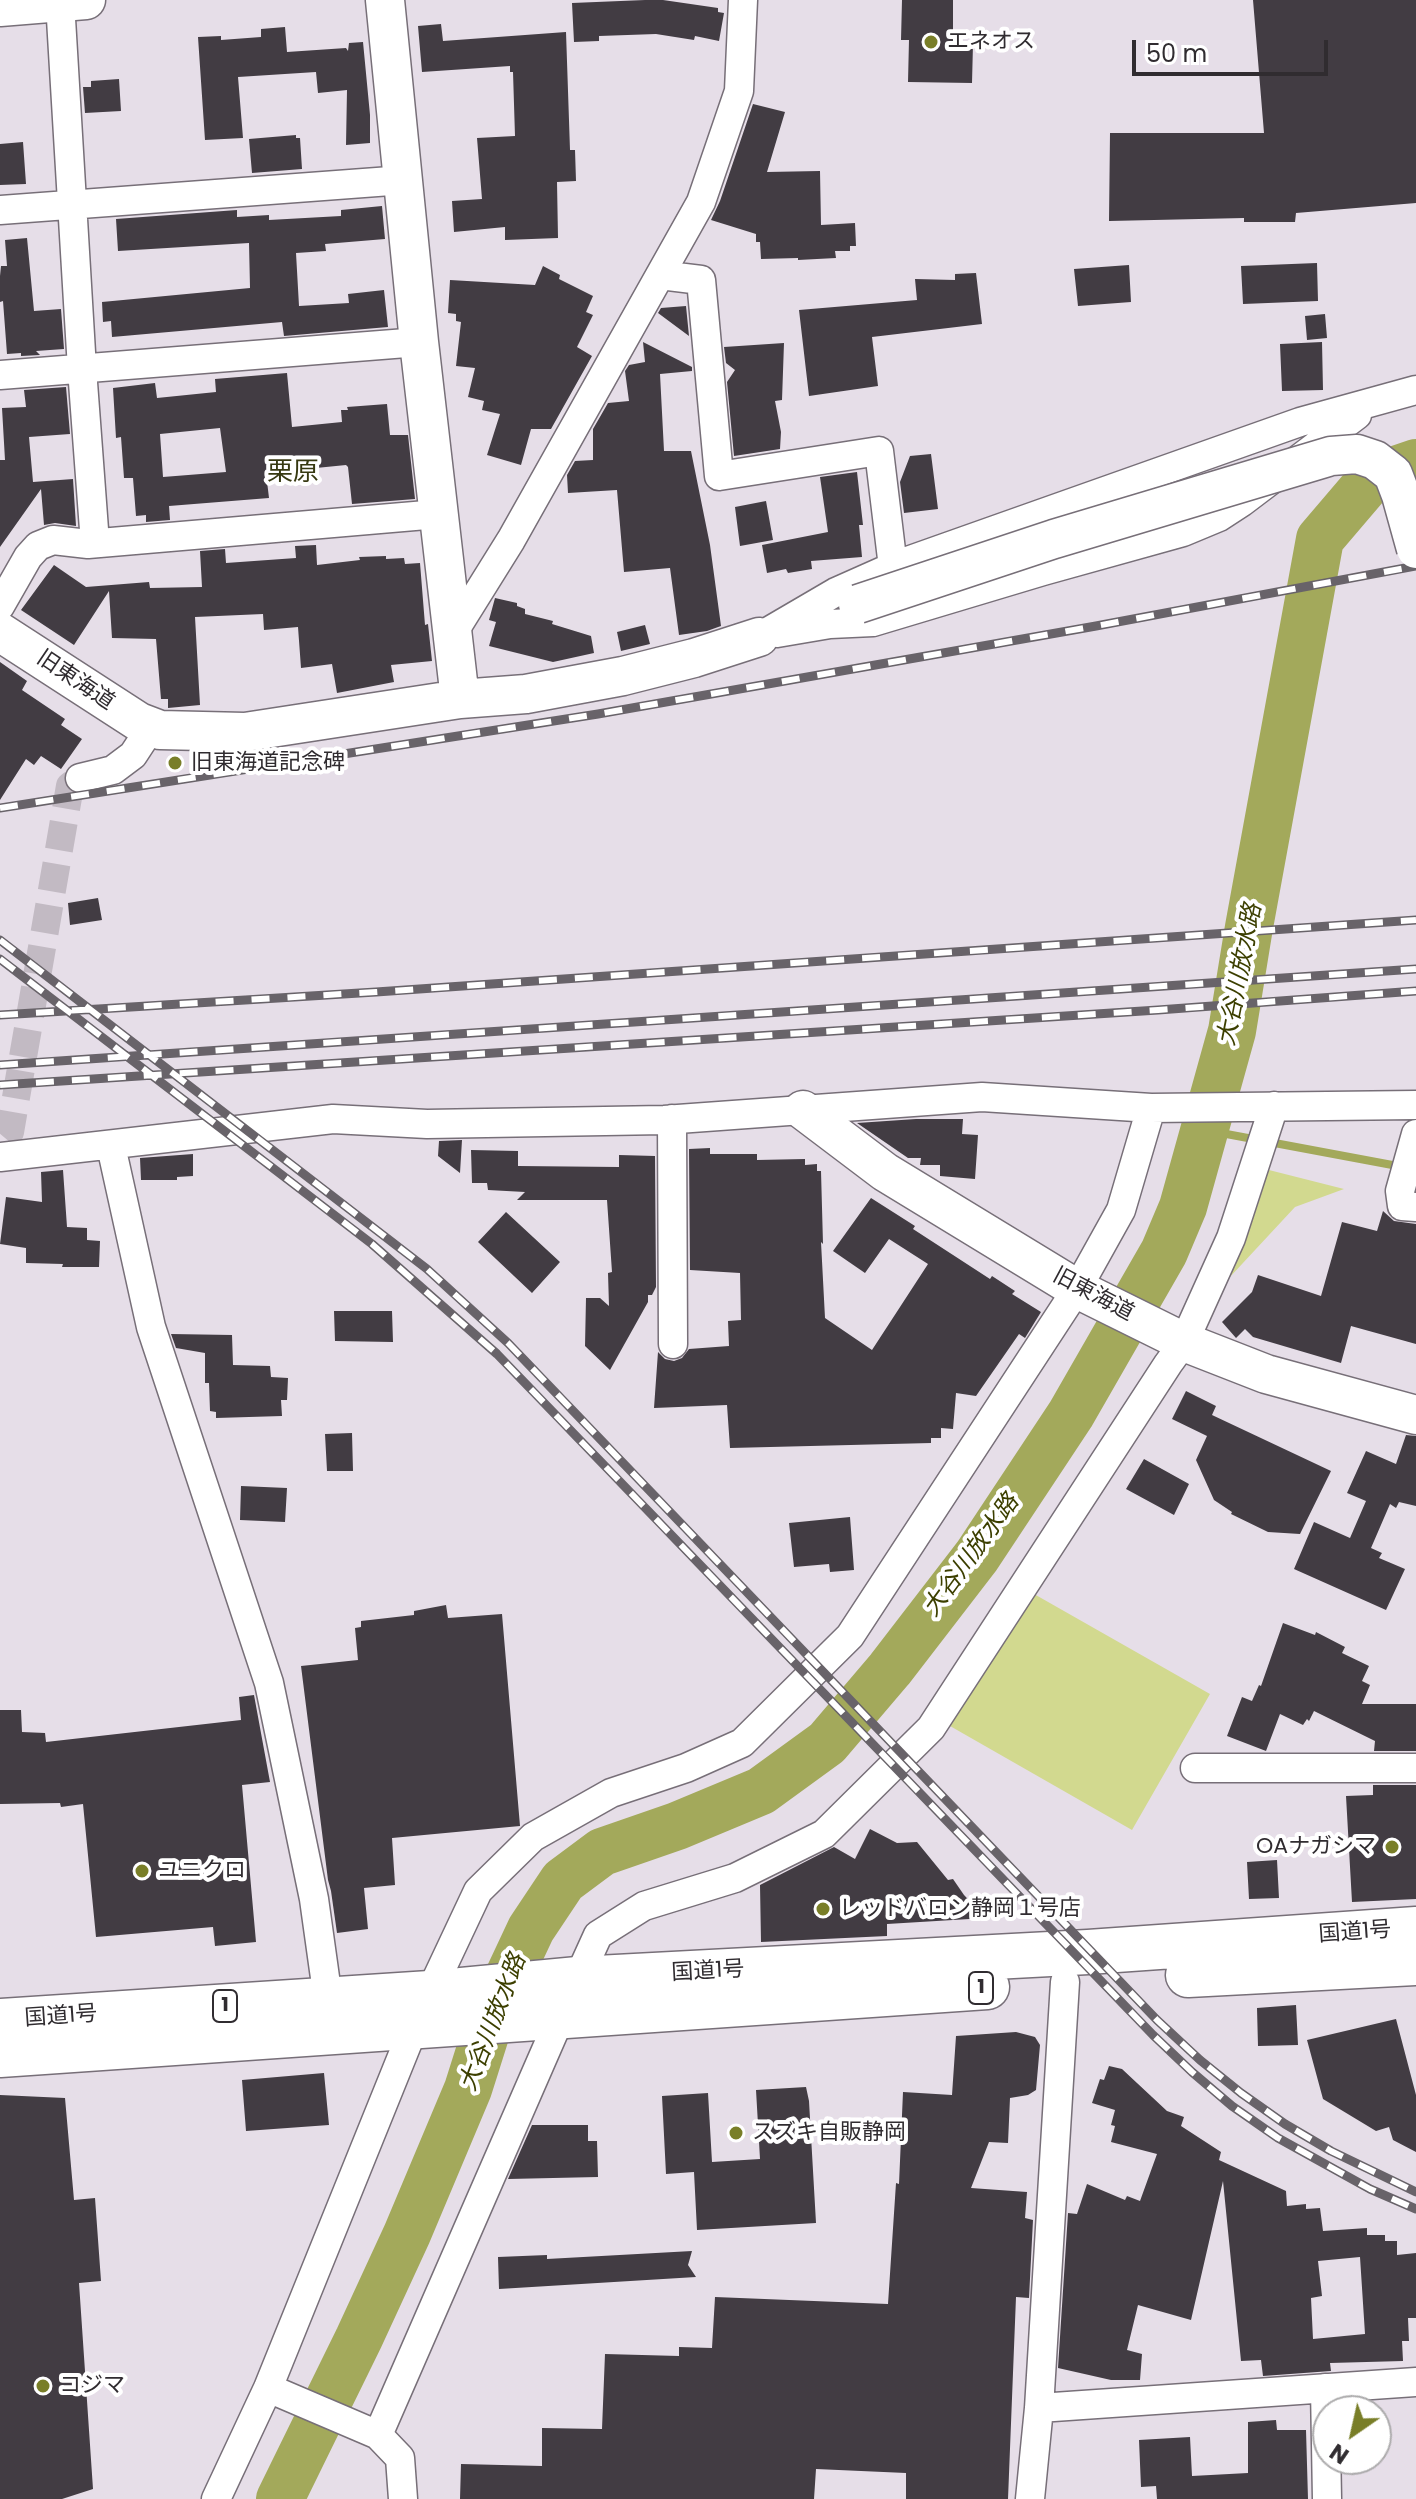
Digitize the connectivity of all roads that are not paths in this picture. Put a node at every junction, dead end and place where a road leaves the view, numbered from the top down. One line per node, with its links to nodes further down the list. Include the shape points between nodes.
1 (385, 0): 5 (street)
2 (743, 0): 8 (street, via 739,91 701,202)
3 (73, 1): 4 (street); 6 (street)
4 (0, 7)
5 (404, 180): 6 (street); 9 (street)
6 (73, 205): 7 (street); 10 (street)
7 (0, 210)
8 (660, 275): 19 (street, via 701,280 719,476 879,451); 23 (street)
9 (419, 342): 10 (street); 16 (street)
10 (82, 369): 11 (street); 17 (street)
11 (0, 375)
12 (1416, 390): 13 (street)
13 (1382, 400): 14 (street); 15 (street)
14 (1234, 446): 15 (street, via 1257,448 1268,460); 19 (street)
15 (1254, 493): 24 (street, via 1219,517 1183,532 884,619)
16 (438, 514): 17 (street); 23 (street)
17 (95, 543): 21 (street, via 53,540 38,546)
18 (1416, 549): 20 (street, bridge, via 1393,474 1357,454 1331,456)
19 (893, 567): 24 (street, via 836,592)
20 (858, 604): 24 (street)
21 (0, 606)
22 (0, 632): 26 (street, 旧東海道, via 122,713)
23 (453, 633): 25 (street)
24 (759, 637): 25 (street, 旧東海道, via 623,676 526,694)
25 (460, 699): 26 (street, 旧東海道, via 245,732)
26 (152, 726): 27 (street, via 133,755 113,770)
27 (80, 778)
28 (1416, 1105): 29 (street)
29 (1268, 1107): 30 (street); 38 (street, via 1231,1238)
30 (1158, 1108): 31 (street, via 982,1097); 37 (street, via 1121,1210)
31 (803, 1110): 32 (street); 37 (street, 旧東海道, via 885,1172)
32 (672, 1119): 35 (street, via 427,1124 333,1119); 39 (street)
33 (1413, 1143): 36 (street)
34 (2, 1145): 35 (street)
35 (111, 1146): 46 (street, via 151,1327 269,1683 314,1899)
36 (1408, 1199)
37 (1077, 1289): 38 (street, 旧東海道); 48 (street, via 850,1636 742,1743 611,1793 533,1837 478,1891)
38 (1184, 1342): 40 (street, 旧東海道, via 1266,1374); 47 (street, via 931,1728 824,1834 735,1878 644,1906 598,1935)
39 (673, 1344)
40 (1416, 1415)
41 (1195, 1768): 42 (street)
42 (1416, 1768)
43 (1416, 1929): 47 (highway, 国道1号 / 1)
44 (1416, 1963): 45 (highway, 国道1号 / 1)
45 (1065, 1982): 47 (highway, 国道1号 / 1); 54 (street)
46 (328, 1999): 48 (highway, 国道1号 / 1); 49 (highway, 国道1号 / 1)
47 (563, 1999): 48 (highway, 国道1号 / 1); 55 (street)
48 (432, 2009): 50 (highway, 国道1号 / 1); 52 (street)
49 (0, 2021)
50 (0, 2055)
51 (1416, 2382): 53 (street)
52 (268, 2388): 55 (street); 56 (street)
53 (1325, 2388): 54 (street); 59 (street)
54 (1039, 2408): 58 (street)
55 (372, 2432): 57 (street, via 400,2458)
56 (216, 2499)
57 (403, 2499)
58 (1030, 2499)
59 (1327, 2499)

